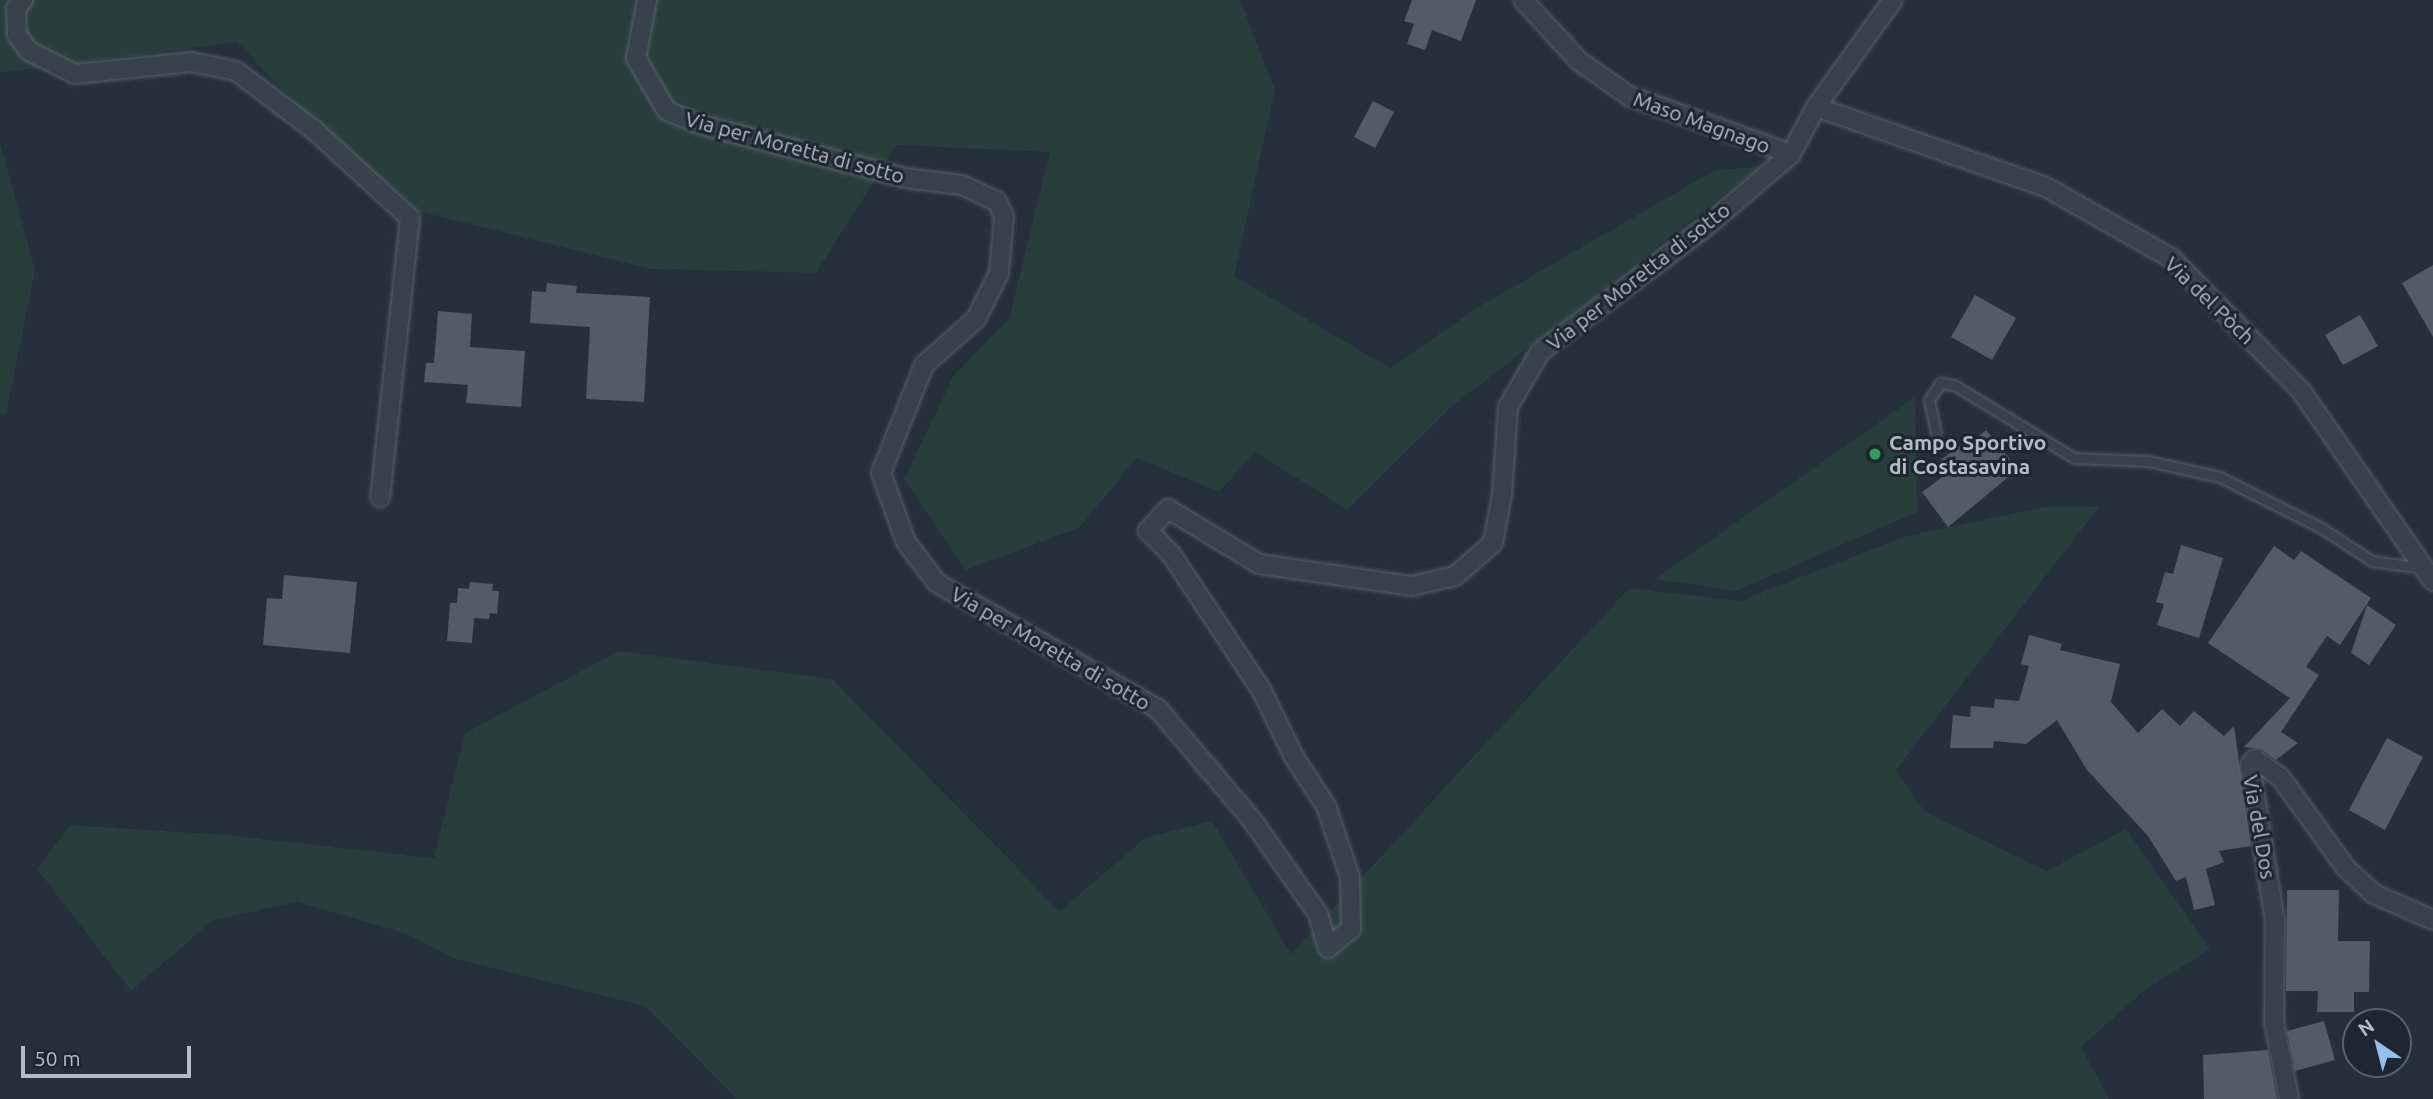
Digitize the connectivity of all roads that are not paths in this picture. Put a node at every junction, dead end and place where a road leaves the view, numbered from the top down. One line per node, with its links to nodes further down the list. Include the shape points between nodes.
1 (23, 0): 8 (street, via 16,9 17,35 29,51 75,74 191,62 236,71 314,130 410,218)
2 (648, 0): 6 (street, Via per Moretta di sotto, via 636,58 667,111 702,125 905,178 962,185 997,201 1004,217 999,272 976,319 924,365 881,473 906,542 937,583 1158,709 1252,820 1318,914 1328,948 1351,929 1350,877 1326,806 1294,757 1262,691 1171,554 1148,531 1168,509 1259,564 1412,586 1455,576 1493,543 1502,495 1508,407 1540,352 1708,225)
3 (1523, 0): 6 (street, Maso Magnago, via 1579,61 1629,96)
4 (1893, 0): 5 (street, Via per Moretta di sotto)
5 (1816, 107): 6 (street, Via per Moretta di sotto); 9 (street, Via del Pòch, via 2046,187 2171,258 2302,391)
6 (1791, 154)
7 (1937, 433): 9 (lane, via 1929,400 1940,383 1954,385 2074,458 2148,461 2220,477 2323,529 2372,561)
8 (380, 497)
9 (2429, 575)
10 (2433, 920): 11 (street, Via del Dos, via 2374,894 2346,867 2281,778 2255,759 2250,765 2273,908 2274,1022)
11 (2289, 1099)

